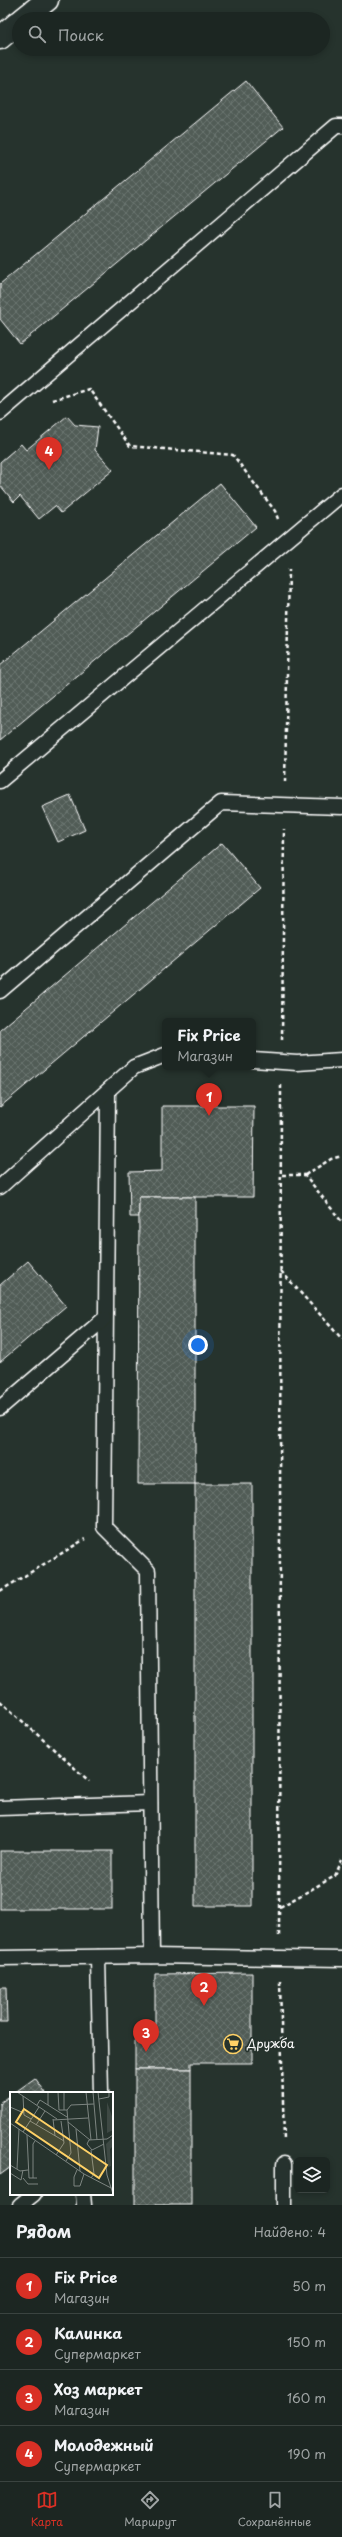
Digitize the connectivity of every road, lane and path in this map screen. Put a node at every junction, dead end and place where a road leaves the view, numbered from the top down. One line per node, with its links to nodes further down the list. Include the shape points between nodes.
1 (47, 0): 2 (main road)
2 (32, 12)
3 (12, 28): 4 (main road)
4 (0, 38)
5 (342, 126): 7 (lane, via 336,126)
6 (44, 403): 9 (path, via 89,389 130,446 233,455 275,511)
7 (0, 413)
8 (342, 494): 9 (lane)
9 (283, 542): 10 (lane); 11 (path, via 290,565)
10 (0, 781)
11 (285, 805): 12 (lane); 13 (lane, via 221,803); 17 (path)
12 (342, 807)
13 (0, 991)
14 (162, 1056): 18 (lane, via 134,1067)
15 (256, 1060): 17 (lane)
16 (342, 1060): 17 (lane)
17 (281, 1062): 20 (path)
18 (108, 1091): 22 (lane); 25 (lane)
19 (342, 1156): 21 (path, via 331,1159)
20 (282, 1174): 21 (path); 24 (path)
21 (305, 1175): 23 (path)
22 (0, 1187)
23 (342, 1222)
24 (281, 1271): 26 (path); 35 (path)
25 (104, 1319): 27 (lane); 28 (lane)
26 (342, 1339)
27 (0, 1408)
28 (104, 1527): 29 (path); 31 (lane, via 148,1571)
29 (0, 1591)
30 (0, 1701): 32 (path)
31 (150, 1803): 32 (lane); 36 (lane)
32 (115, 1804): 33 (lane)
33 (0, 1808)
34 (342, 1860): 35 (path, via 334,1876)
35 (279, 1907): 39 (path)
36 (152, 1956): 37 (lane); 39 (lane)
37 (98, 1957): 38 (lane); 41 (lane)
38 (0, 1958)
39 (280, 1959): 40 (lane); 42 (path)
40 (342, 1959)
41 (101, 2092)
42 (284, 2164): 47 (lane)
43 (33, 2195): 45 (lane)
44 (83, 2195): 46 (lane)
45 (20, 2205)
46 (84, 2205)
47 (284, 2205)

